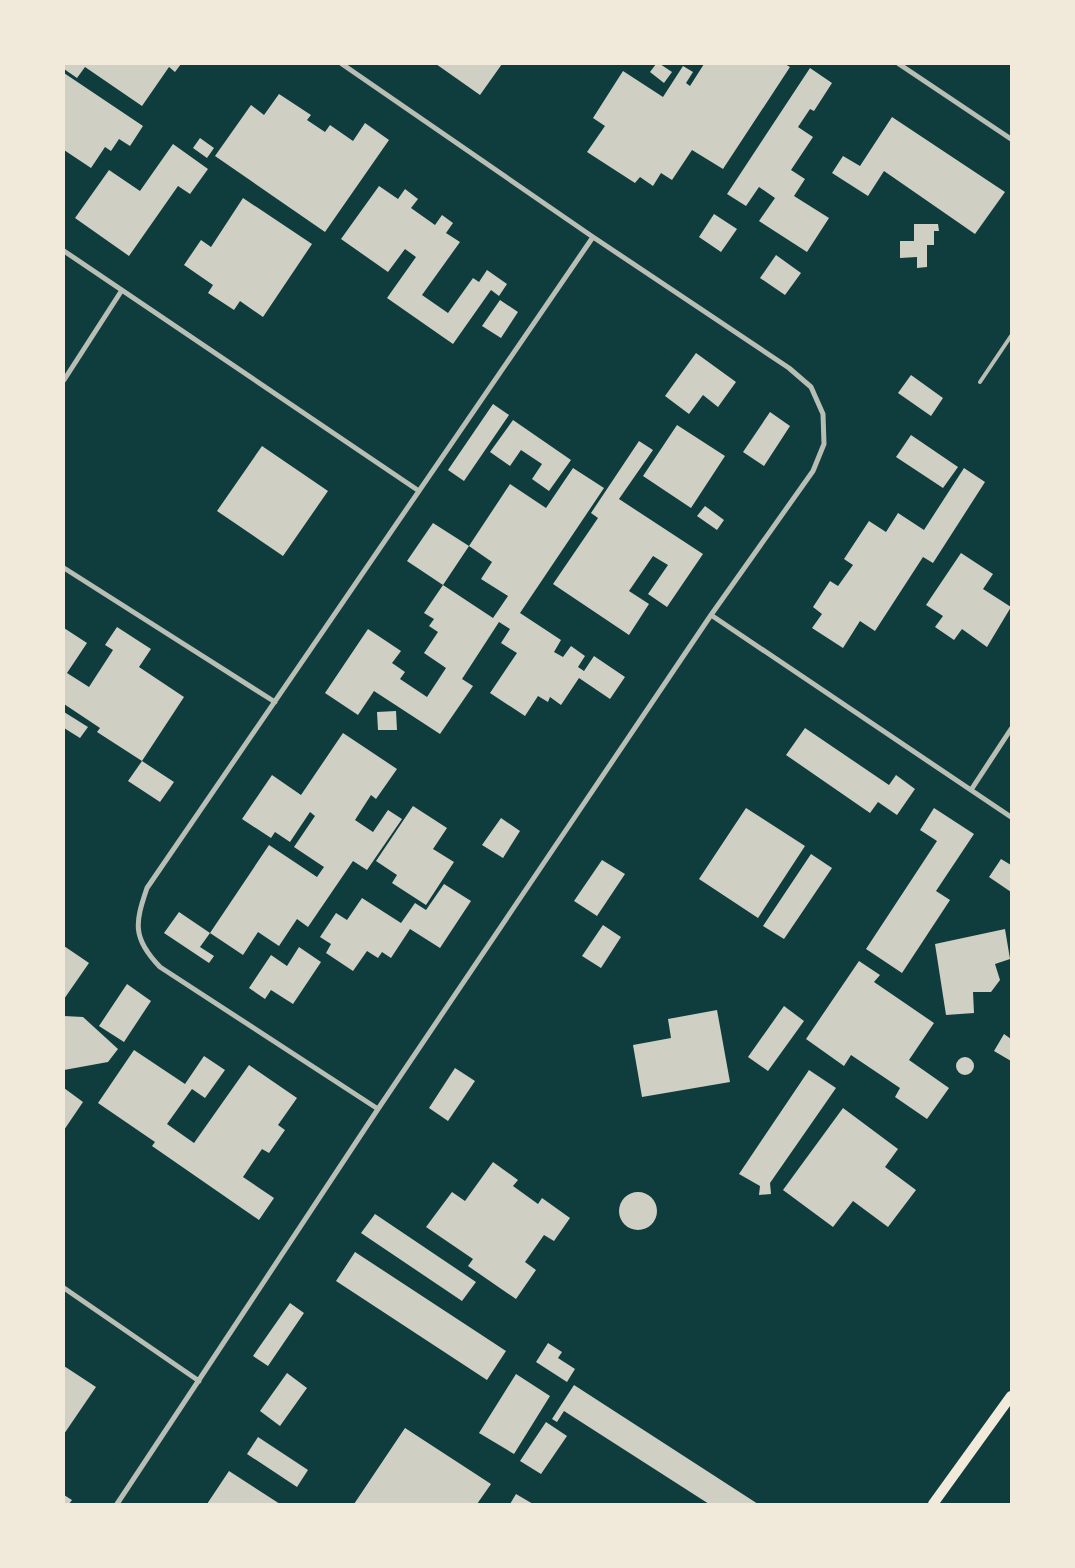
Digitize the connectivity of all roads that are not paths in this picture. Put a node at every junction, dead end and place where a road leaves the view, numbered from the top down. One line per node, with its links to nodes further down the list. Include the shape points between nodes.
1 (342, 64): 4 (street)
2 (899, 64): 3 (street)
3 (1011, 139)
4 (593, 237): 10 (street); 12 (street, via 789,368 811,387 824,414 824,444 812,471)
5 (64, 251): 6 (street)
6 (122, 290): 8 (street); 10 (street)
7 (1011, 336): 9 (lane)
8 (64, 380)
9 (980, 382)
10 (419, 491): 13 (street)
11 (64, 568): 13 (street)
12 (711, 615): 15 (street); 17 (street)
13 (275, 702): 17 (street, via 147,888 138,930 145,951 160,967)
14 (1011, 729): 15 (street)
15 (971, 790): 16 (street)
16 (1011, 816)
17 (378, 1109): 19 (street)
18 (64, 1288): 19 (street)
19 (199, 1381): 21 (street)
20 (1011, 1396): 22 (main road)
21 (117, 1504)
22 (933, 1504)

